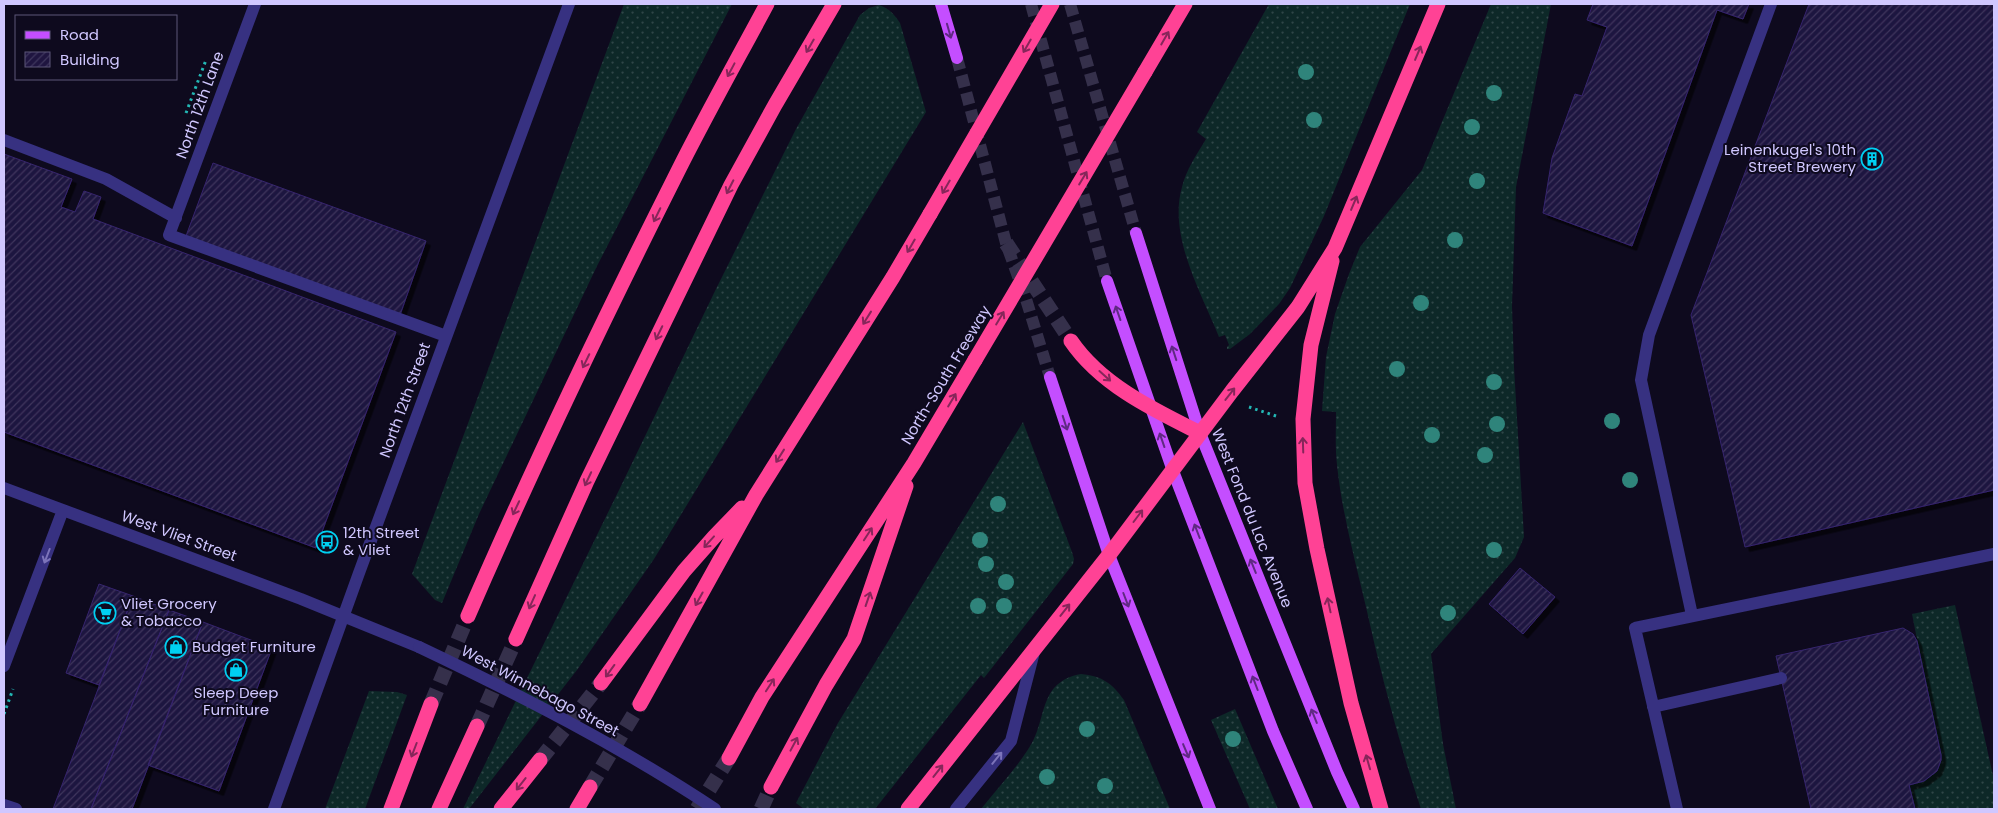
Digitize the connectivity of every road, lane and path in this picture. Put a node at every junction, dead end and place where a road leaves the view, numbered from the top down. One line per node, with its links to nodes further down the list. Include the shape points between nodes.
1 (255, 4): 12 (street, North 12th Lane)
2 (568, 4): 16 (street, North 12th Street)
3 (766, 4): 32 (highway, one-way to 32, via 678,170)
4 (834, 4): 33 (highway, one-way to 33, via 731,185 587,481)
5 (941, 4): 10 (main road, one-way to 10)
6 (1052, 4): 26 (highway, one-way to 26, bridge, via 893,277)
7 (1185, 4): 23 (highway, North-South Freeway, one-way to 7, bridge)
8 (1438, 4): 14 (highway, one-way to 8)
9 (1771, 4): 30 (street, via 1649,335 1641,380)
10 (957, 58)
11 (4, 140): 12 (street, via 106,179)
12 (176, 218): 16 (street, North 12th Lane, via 169,235)
13 (1136, 233): 22 (main road, West Fond du Lac Avenue, one-way to 13)
14 (1335, 248): 22 (highway, one-way to 14, via 1298,307); 59 (highway, one-way to 14, via 1351,703 1305,483 1303,419 1311,345)
15 (1107, 281): 20 (main road, one-way to 15)
16 (446, 336): 31 (street, North 12th Street)
17 (1071, 341): 20 (highway, one-way to 20, via 1119,388)
18 (1050, 377): 28 (main road, one-way to 28)
19 (1248, 407): 21 (path)
20 (1152, 408): 22 (highway); 24 (main road, one-way to 20)
21 (1284, 419)
22 (1200, 433): 24 (highway); 58 (main road, West Fond du Lac Avenue, one-way to 22)
23 (914, 463): 42 (highway, North-South Freeway, one-way to 23, via 762,698); 45 (highway, one-way to 23, via 854,639)
24 (1173, 471): 28 (highway, one-way to 24); 57 (main road, one-way to 24)
25 (4, 488): 27 (street, West Vliet Street)
26 (756, 495): 37 (highway, one-way to 37, via 689,565); 39 (highway, one-way to 39)
27 (63, 510): 31 (street, West Vliet Street); 35 (street, one-way to 35)
28 (1108, 555): 34 (highway, one-way to 28); 56 (main road, one-way to 56)
29 (1994, 556): 30 (street)
30 (1692, 615): 40 (street, via 1635,628)
31 (343, 616): 48 (street, North 12th Street); 53 (street, West Winnebago Street, bridge, via 478,675 551,713)
32 (468, 616)
33 (516, 638)
34 (1035, 649): 54 (highway, one-way to 34); 55 (street, one-way to 34, via 1011,741)
35 (4, 666)
36 (1781, 678): 40 (street)
37 (601, 683)
38 (431, 704): 49 (highway, one-way to 49)
39 (640, 704)
40 (1653, 707): 60 (street)
41 (477, 726): 50 (highway)
42 (729, 758)
43 (540, 760): 51 (highway, one-way to 51)
44 (590, 787): 52 (highway)
45 (771, 787)
46 (4, 805): 47 (street)
47 (16, 809)
48 (274, 809)
49 (391, 809)
50 (439, 809)
51 (501, 809)
52 (577, 809)
53 (715, 809)
54 (908, 809)
55 (956, 809)
56 (1210, 809)
57 (1306, 809)
58 (1354, 809)
59 (1381, 809)
60 (1677, 809)

